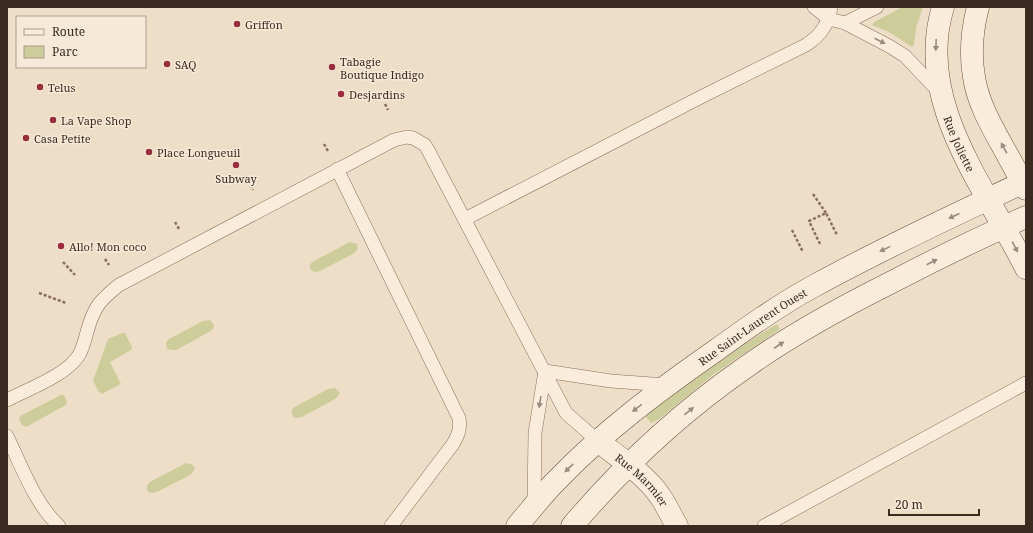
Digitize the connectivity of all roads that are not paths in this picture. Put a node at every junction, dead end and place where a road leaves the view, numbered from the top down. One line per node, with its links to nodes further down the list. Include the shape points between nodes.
1 (814, 7): 5 (lane)
2 (877, 7): 6 (lane)
3 (943, 7): 7 (street, Rue Joliette, one-way to 7, via 936,48)
4 (978, 7): 9 (street, one-way to 4, via 995,132 974,79 972,46)
5 (830, 13): 6 (lane); 12 (lane, via 820,34 806,45)
6 (845, 23): 7 (lane, one-way to 7, via 905,56)
7 (941, 94): 10 (street, Rue Joliette, via 956,137)
8 (336, 169): 12 (lane, via 394,140 413,138 425,145); 18 (lane, via 119,285 97,305 83,347 74,362 52,377); 24 (lane, via 461,426 453,444)
9 (1025, 184): 10 (street, Rue Saint-Laurent Ouest)
10 (988, 199): 13 (street, Rue Joliette); 17 (street, Rue Saint-Laurent Ouest, one-way to 17, via 798,295)
11 (1026, 217): 13 (street)
12 (465, 219): 15 (lane)
13 (1004, 227): 14 (street, Rue Joliette, one-way to 14); 21 (street, one-way to 13, via 712,392 794,335 862,297)
14 (1026, 268)
15 (545, 371): 17 (lane, via 610,381); 20 (lane, via 566,413); 22 (lane, one-way to 22, via 535,433)
16 (1026, 383): 28 (lane)
17 (666, 385): 20 (street, Rue Saint-Laurent Ouest, one-way to 20)
18 (7, 400)
19 (7, 436): 23 (lane, via 46,512)
20 (598, 441): 21 (street, Rue Marmier); 22 (street, Rue Saint-Laurent Ouest, one-way to 22)
21 (628, 464): 26 (street); 27 (street, Rue Marmier, via 647,480 660,496)
22 (534, 505): 25 (street, Rue Saint-Laurent Ouest)
23 (59, 526)
24 (391, 526)
25 (517, 526)
26 (572, 526)
27 (677, 526)
28 (764, 526)

